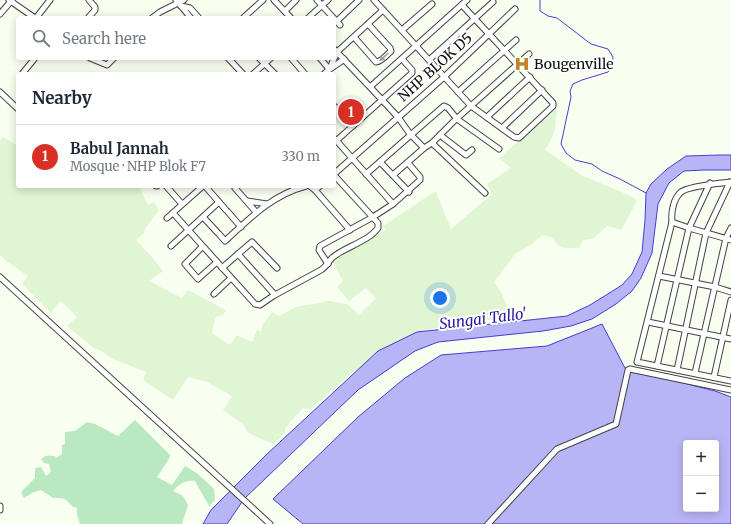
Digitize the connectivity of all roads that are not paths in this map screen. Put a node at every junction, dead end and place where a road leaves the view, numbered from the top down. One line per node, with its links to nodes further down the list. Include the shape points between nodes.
1 (11, 0): 20 (street); 21 (street)
2 (50, 0): 22 (street)
3 (263, 0): 27 (street)
4 (274, 0): 19 (street)
5 (296, 0): 19 (street)
6 (317, 0): 15 (street)
7 (328, 0): 15 (street)
8 (359, 0): 32 (street, via 338,23)
9 (374, 0): 18 (street)
10 (467, 0): 16 (street)
11 (92, 1): 23 (street, via 96,10)
12 (180, 2): 24 (street); 25 (street); 26 (street)
13 (493, 2): 31 (street)
14 (432, 4): 34 (street)
15 (322, 5): 29 (street); 30 (street)
16 (462, 5): 31 (street); 38 (street)
17 (515, 9): 35 (street, NHP BLOK D5)
18 (383, 10): 33 (street); 34 (street)
19 (285, 11): 28 (street)
20 (0, 14)
21 (32, 16)
22 (37, 16)
23 (90, 16)
24 (155, 16)
25 (190, 16)
26 (197, 16)
27 (245, 16)
28 (289, 16)
29 (310, 16)
30 (332, 16)
31 (473, 19): 35 (street); 53 (street)
32 (336, 21)
33 (368, 24): 36 (street); 36 (street, one-way to 36, via 390,48 388,54 376,62)
34 (402, 30): 38 (street)
35 (489, 34): 40 (street); 63 (street, NHP BLOK D5)
36 (354, 37): 39 (street)
37 (516, 40): 40 (street)
38 (416, 46): 43 (street); 53 (street)
39 (336, 51): 42 (street)
40 (505, 51): 55 (street); 68 (street)
41 (529, 54): 55 (street)
42 (344, 59): 56 (street); 65 (street)
43 (402, 59): 65 (street); 69 (street, via 412,73)
44 (33, 60): 57 (street)
45 (94, 60): 46 (street, via 107,65)
46 (112, 60)
47 (230, 60): 58 (street)
48 (262, 60): 54 (street)
49 (269, 60): 54 (street)
50 (293, 60): 61 (street)
51 (322, 60): 56 (street)
52 (333, 60): 56 (street)
53 (429, 60): 63 (street)
54 (265, 64): 59 (street); 60 (street)
55 (518, 64): 64 (street); 70 (street)
56 (330, 68): 62 (street)
57 (24, 72)
58 (241, 72)
59 (255, 72)
60 (273, 72)
61 (303, 72)
62 (326, 72)
63 (444, 77): 68 (street); 73 (street, NHP BLOK D5)
64 (530, 77): 66 (street); 74 (street)
65 (369, 86): 69 (street)
66 (542, 90): 77 (street); 77 (street, via 553,106 522,136 514,137)
67 (0, 92): 71 (street)
68 (458, 92): 70 (street)
69 (382, 100): 73 (street); 76 (street)
70 (471, 106): 74 (street); 75 (street)
71 (16, 107)
72 (336, 108): 76 (street)
73 (398, 116): 78 (street); 86 (street, NHP BLOK D5)
74 (487, 117): 77 (street)
75 (457, 119): 78 (street, via 444,106); 79 (street); 84 (street)
76 (353, 126): 80 (street)
77 (502, 128)
78 (410, 134): 83 (street); 87 (street)
79 (440, 135): 82 (street); 85 (street, via 466,155)
80 (336, 138)
81 (336, 140): 86 (street)
82 (432, 144): 83 (street); 103 (street)
83 (424, 148): 88 (street)
84 (499, 149)
85 (472, 150)
86 (352, 158): 89 (street, NHP BLOK D5); 90 (street)
87 (380, 162): 90 (street); 91 (street)
88 (408, 163): 91 (street); 102 (street, via 421,179)
89 (336, 172)
90 (366, 174): 108 (street)
91 (393, 175): 102 (street)
92 (336, 176): 112 (street)
93 (731, 182): 94 (street); 120 (street)
94 (710, 183): 114 (street, via 681,192 672,209); 116 (street)
95 (168, 188): 106 (street)
96 (202, 188): 106 (street)
97 (206, 188): 105 (street)
98 (235, 188): 104 (street)
99 (296, 188): 107 (street)
100 (317, 188): 101 (street)
101 (314, 190): 119 (street)
102 (409, 192): 108 (street)
103 (485, 193)
104 (247, 201): 107 (street); 109 (street)
105 (219, 202): 111 (street); 115 (street)
106 (182, 204): 110 (street)
107 (266, 204): 109 (street)
108 (392, 205): 112 (street)
109 (256, 212): 115 (street)
110 (173, 213): 113 (street); 118 (street)
111 (203, 217): 115 (street, via 225,241); 118 (street)
112 (373, 217): 119 (street); 126 (street, via 378,224 376,231 333,258)
113 (167, 218)
114 (672, 222): 116 (street); 129 (street)
115 (241, 227)
116 (689, 228): 120 (street); 132 (street)
117 (731, 228): 121 (street)
118 (188, 230): 122 (street); 123 (street)
119 (350, 230): 126 (street, via 320,246 319,250)
120 (706, 233): 121 (street); 133 (street)
121 (728, 239): 134 (street)
122 (171, 246)
123 (202, 246): 125 (street); 125 (street, via 185,264 198,279)
124 (238, 254): 127 (street); 128 (street, via 251,240); 137 (street)
125 (217, 262): 127 (street)
126 (328, 264): 137 (street, via 322,270)
127 (222, 268): 131 (street)
128 (277, 268)
129 (660, 276): 132 (street); 139 (street)
130 (0, 277): 153 (street)
131 (231, 278): 136 (street); 137 (street, via 257,305)
132 (677, 280): 133 (street); 140 (street)
133 (696, 284): 134 (street); 141 (street)
134 (715, 287): 135 (street); 142 (street)
135 (731, 292)
136 (214, 294)
137 (275, 295)
138 (731, 300): 143 (street)
139 (648, 322): 140 (street); 145 (street, via 637,362)
140 (666, 326): 141 (street); 145 (street)
141 (686, 330): 142 (street); 146 (street)
142 (704, 334): 143 (street); 147 (street)
143 (722, 337): 144 (street); 148 (street)
144 (731, 338)
145 (657, 366): 146 (street)
146 (677, 370): 147 (street)
147 (695, 373): 148 (street)
148 (714, 377): 149 (street)
149 (731, 381)
150 (731, 390): 154 (street, via 628,370 616,424 557,449)
151 (0, 506): 152 (street)
152 (0, 510)
153 (270, 524)
154 (488, 524)

